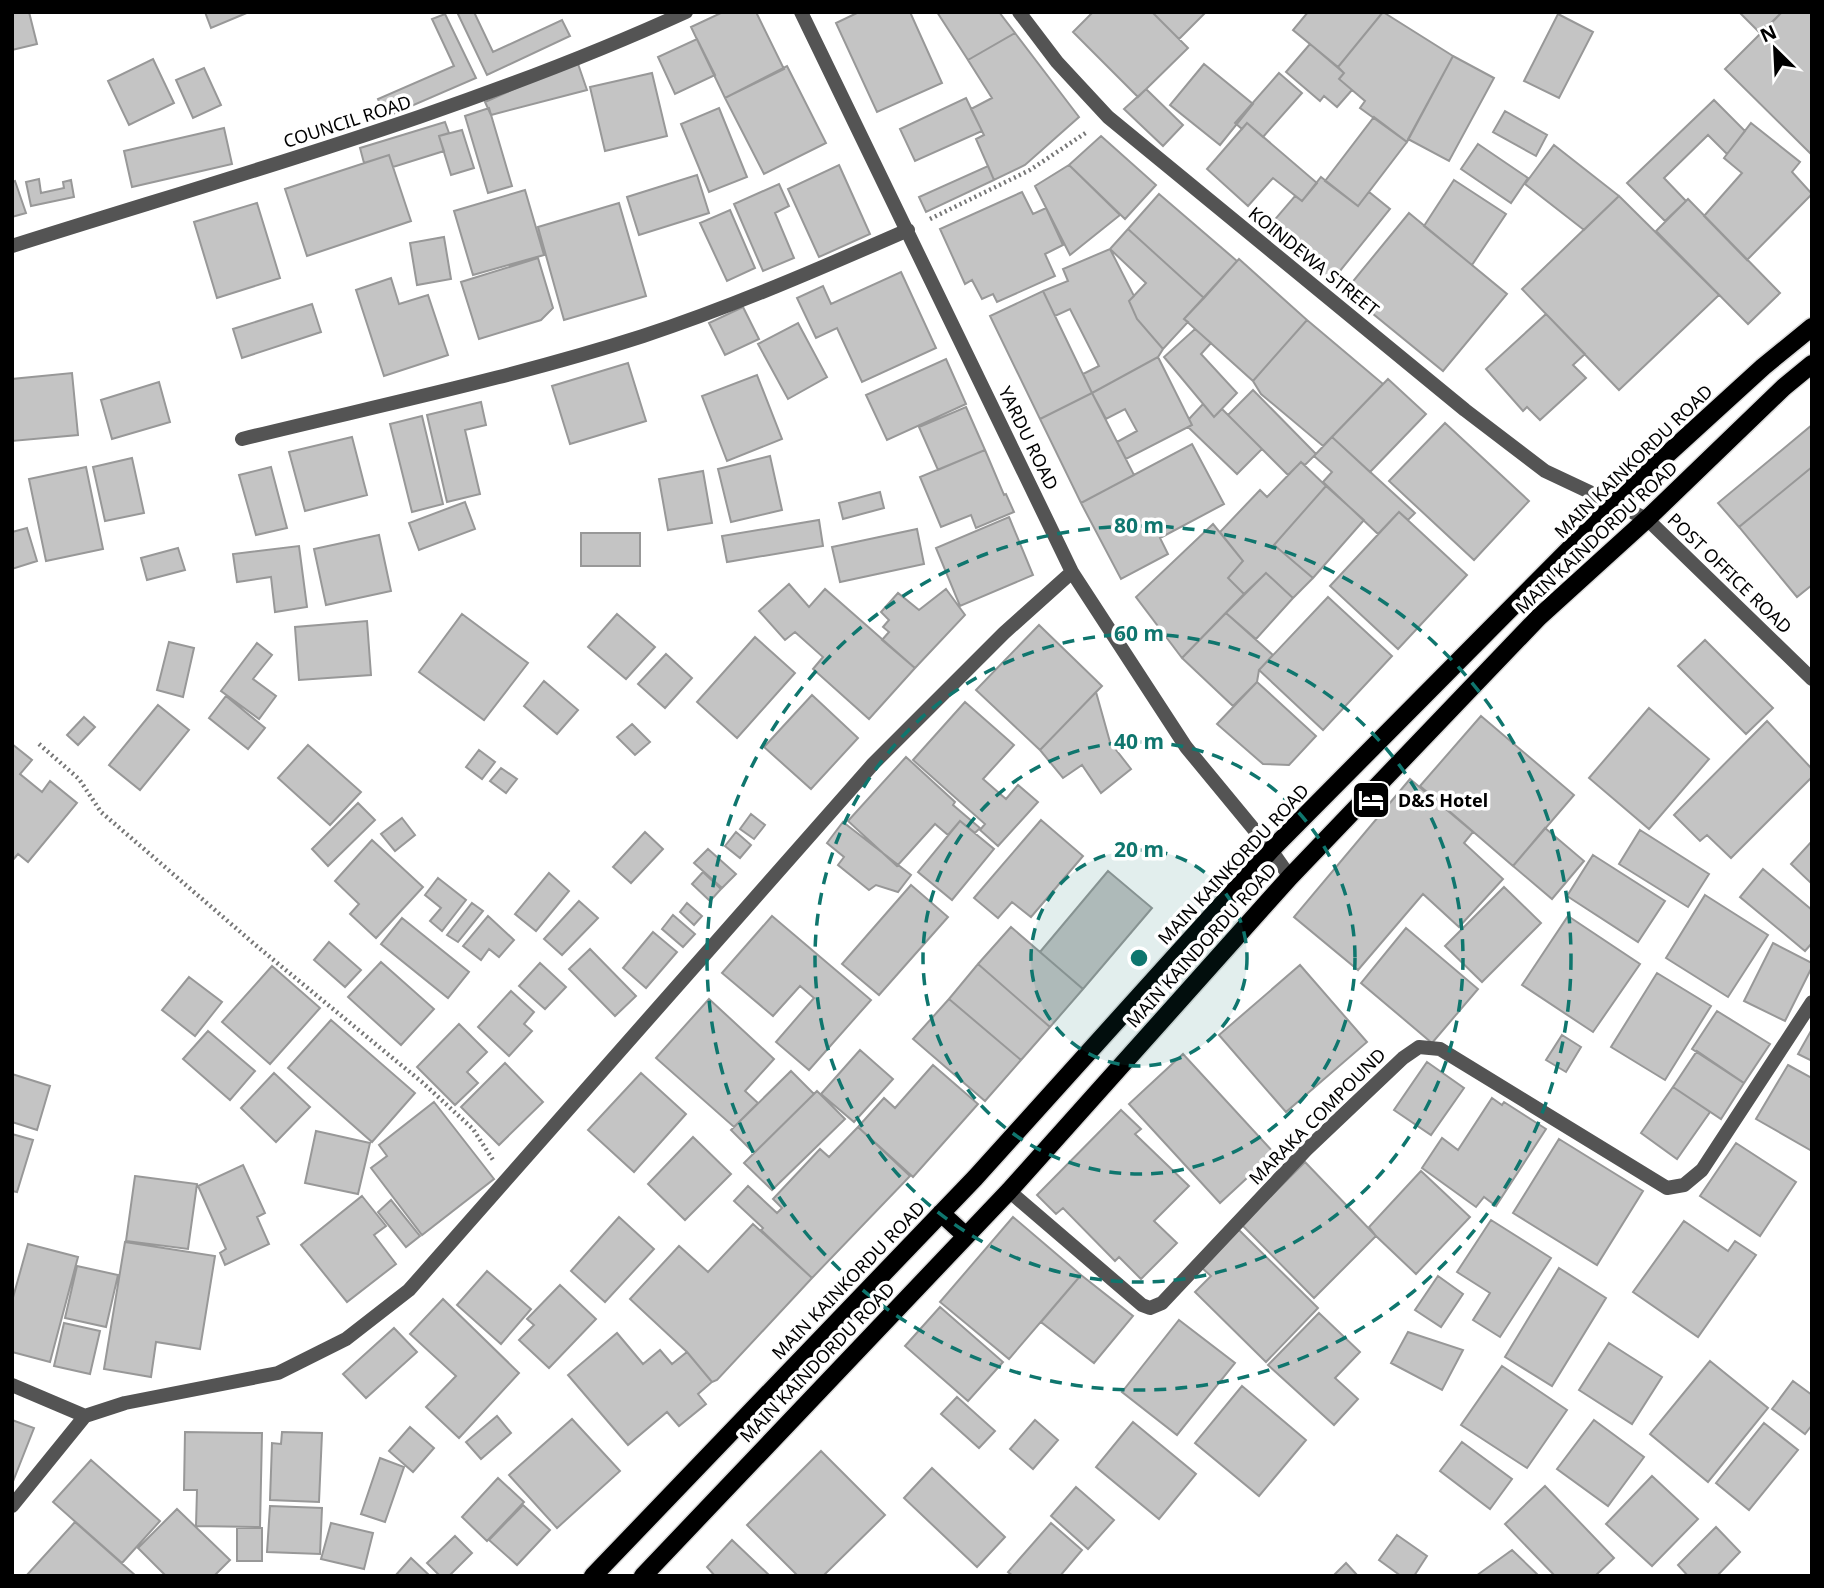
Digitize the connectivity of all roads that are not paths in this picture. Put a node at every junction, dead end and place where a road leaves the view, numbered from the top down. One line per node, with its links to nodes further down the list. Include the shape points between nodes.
1 (686, 12): 5 (street, COUNCIL ROAD, via 619,43 449,108)
2 (802, 12): 4 (street, YARDU ROAD)
3 (1019, 12): 9 (street, KOINDEWA STREET, via 1108,117 1545,471)
4 (908, 230): 8 (street, via 763,292 642,336 478,382); 11 (street, YARDU ROAD)
5 (12, 246)
6 (1812, 327): 9 (main road, MAIN KAINKORDU ROAD)
7 (1812, 364): 10 (main road, MAIN KAINDORDU ROAD)
8 (242, 439)
9 (1615, 504): 10 (street, POST OFFICE ROAD); 13 (main road, MAIN KAINKORDU ROAD)
10 (1647, 519): 12 (street, POST OFFICE ROAD); 14 (main road, MAIN KAINDORDU ROAD, via 1539,617)
11 (1072, 572): 13 (street, YARDU ROAD, via 1186,747); 20 (street, via 873,764 409,1290 346,1339 278,1373 125,1403)
12 (1812, 679)
13 (1272, 850): 14 (street, YARDU ROAD); 17 (main road, MAIN KAINKORDU ROAD)
14 (1290, 877): 16 (main road, MAIN KAINDORDU ROAD)
15 (1812, 1002): 16 (street, MARAKA COMPOUND, via 1702,1170 1684,1185 1667,1188 1440,1049 1419,1047 1306,1150 1162,1303 1150,1308)
16 (1009, 1191): 18 (main road, MAIN KAINDORDU ROAD)
17 (941, 1213): 18 (main road); 22 (main road, MAIN KAINKORDU ROAD)
18 (966, 1236): 23 (main road, MAIN KAINDORDU ROAD)
19 (12, 1385): 20 (street)
20 (85, 1416): 21 (street)
21 (12, 1506)
22 (593, 1576)
23 (643, 1576)

